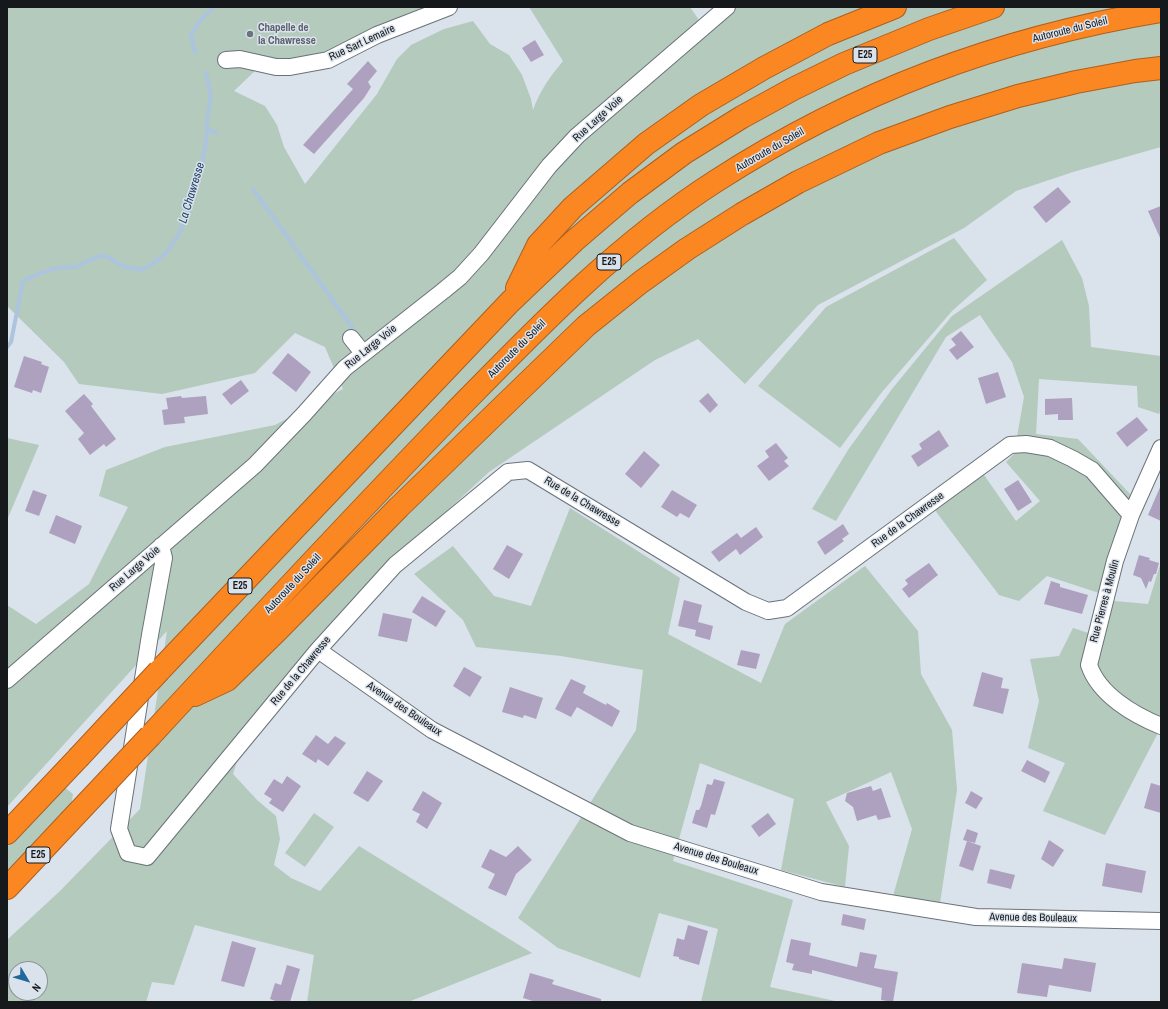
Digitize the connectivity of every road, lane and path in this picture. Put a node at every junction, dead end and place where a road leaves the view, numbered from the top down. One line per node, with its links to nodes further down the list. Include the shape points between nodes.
1 (449, 7): 6 (street, Rue Sart Lemaire, via 377,35 328,60 290,67 276,67 240,59)
2 (727, 7): 10 (street, Rue Large Voie, via 577,136 549,166 460,277)
3 (895, 7): 8 (highway, via 828,34 764,68 700,105 646,144 573,207 538,245)
4 (993, 7): 8 (highway, E25, via 929,29 844,64 742,117 684,153 630,193 574,241)
5 (1161, 11): 16 (highway, Autoroute du Soleil / E25, via 1052,33 976,55 899,84 831,115 775,145 708,186 647,230 587,280 525,340)
6 (226, 60)
7 (1161, 68): 16 (highway, via 1076,82 950,116 878,144 798,182 687,249 586,326 399,507 227,680)
8 (510, 302): 18 (highway, E25, bridge)
9 (351, 338): 10 (street)
10 (364, 353): 13 (street, Rue Large Voie, via 345,368 255,465)
11 (1161, 448): 12 (street, Rue Pierres à Moulin)
12 (1131, 515): 14 (street, Rue de la Chawresse, via 1092,470 1073,459 1050,448 1026,444 1010,445 787,608 768,611 746,602 528,470 508,472 395,565); 17 (street, Rue Pierres à Moulin, via 1115,561 1089,665 1092,675 1123,706)
13 (161, 546): 14 (street, Rue de la Chawresse, via 164,558 119,829 128,853 147,857); 15 (street, Rue Large Voie)
14 (318, 650): 20 (street, Avenue des Bouleaux, via 432,730 630,832 820,892 976,917)
15 (7, 680)
16 (182, 702): 19 (highway, Autoroute du Soleil / E25, bridge)
17 (1161, 726)
18 (7, 833)
19 (7, 888)
20 (1161, 921)

